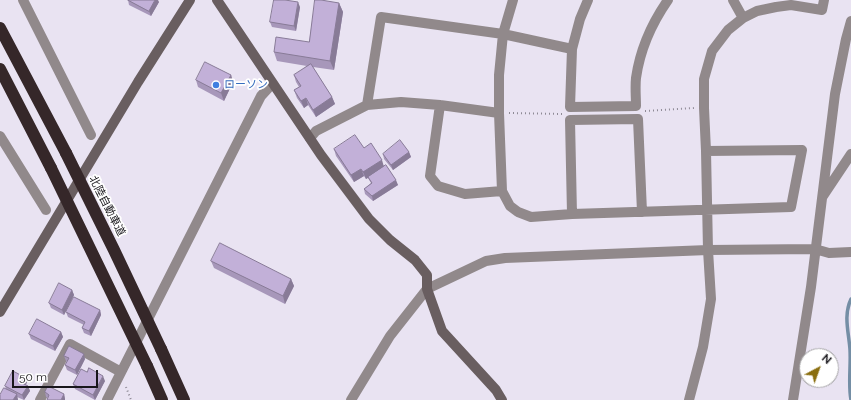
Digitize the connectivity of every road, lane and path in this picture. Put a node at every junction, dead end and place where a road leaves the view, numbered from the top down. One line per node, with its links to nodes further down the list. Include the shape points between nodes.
1 (24, 0): 19 (street)
2 (190, 0): 34 (street)
3 (216, 0): 15 (street)
4 (513, 0): 12 (street)
5 (588, 0): 13 (street)
6 (668, 0): 13 (street, via 647,36 636,78 636,106 570,108)
7 (733, 0): 9 (street)
8 (824, 0): 9 (street, via 822,10 791,5 757,11)
9 (743, 18): 22 (street, via 728,30 712,51 704,79)
10 (851, 21): 25 (street, via 835,94)
11 (0, 28): 39 (highway, 北陸自動車道, bridge, via 114,250)
12 (503, 34): 13 (street); 16 (street, via 381,17); 18 (street)
13 (572, 49)
14 (0, 69): 38 (highway, bridge, via 51,168)
15 (272, 84): 21 (street); 35 (street, via 261,96)
16 (367, 105): 17 (street, via 401,102); 21 (street, via 316,131)
17 (440, 105): 18 (street); 24 (street, via 430,176 438,186 465,194)
18 (499, 113): 24 (street)
19 (91, 135)
20 (0, 136): 27 (street)
21 (310, 138): 33 (street, via 369,219 415,260 427,275)
22 (706, 151): 26 (street); 26 (street, via 802,150 791,207)
23 (851, 154): 25 (street)
24 (502, 191): 29 (street, via 510,206 531,217)
25 (822, 198): 30 (street)
26 (708, 209): 28 (street); 31 (street)
27 (46, 210)
28 (642, 212): 29 (street); 29 (street, via 638,118 570,120)
29 (572, 214)
30 (815, 249): 31 (street); 32 (street); 43 (street)
31 (708, 250): 33 (street, via 505,258 486,261); 42 (street, via 710,299 703,347)
32 (851, 252)
33 (427, 289): 40 (street, via 390,336); 41 (street, via 442,331 496,390)
34 (0, 312)
35 (120, 372): 36 (street, via 70,344); 37 (street)
36 (40, 400)
37 (107, 400)
38 (162, 400)
39 (184, 400)
40 (351, 400)
41 (502, 400)
42 (688, 400)
43 (793, 400)

